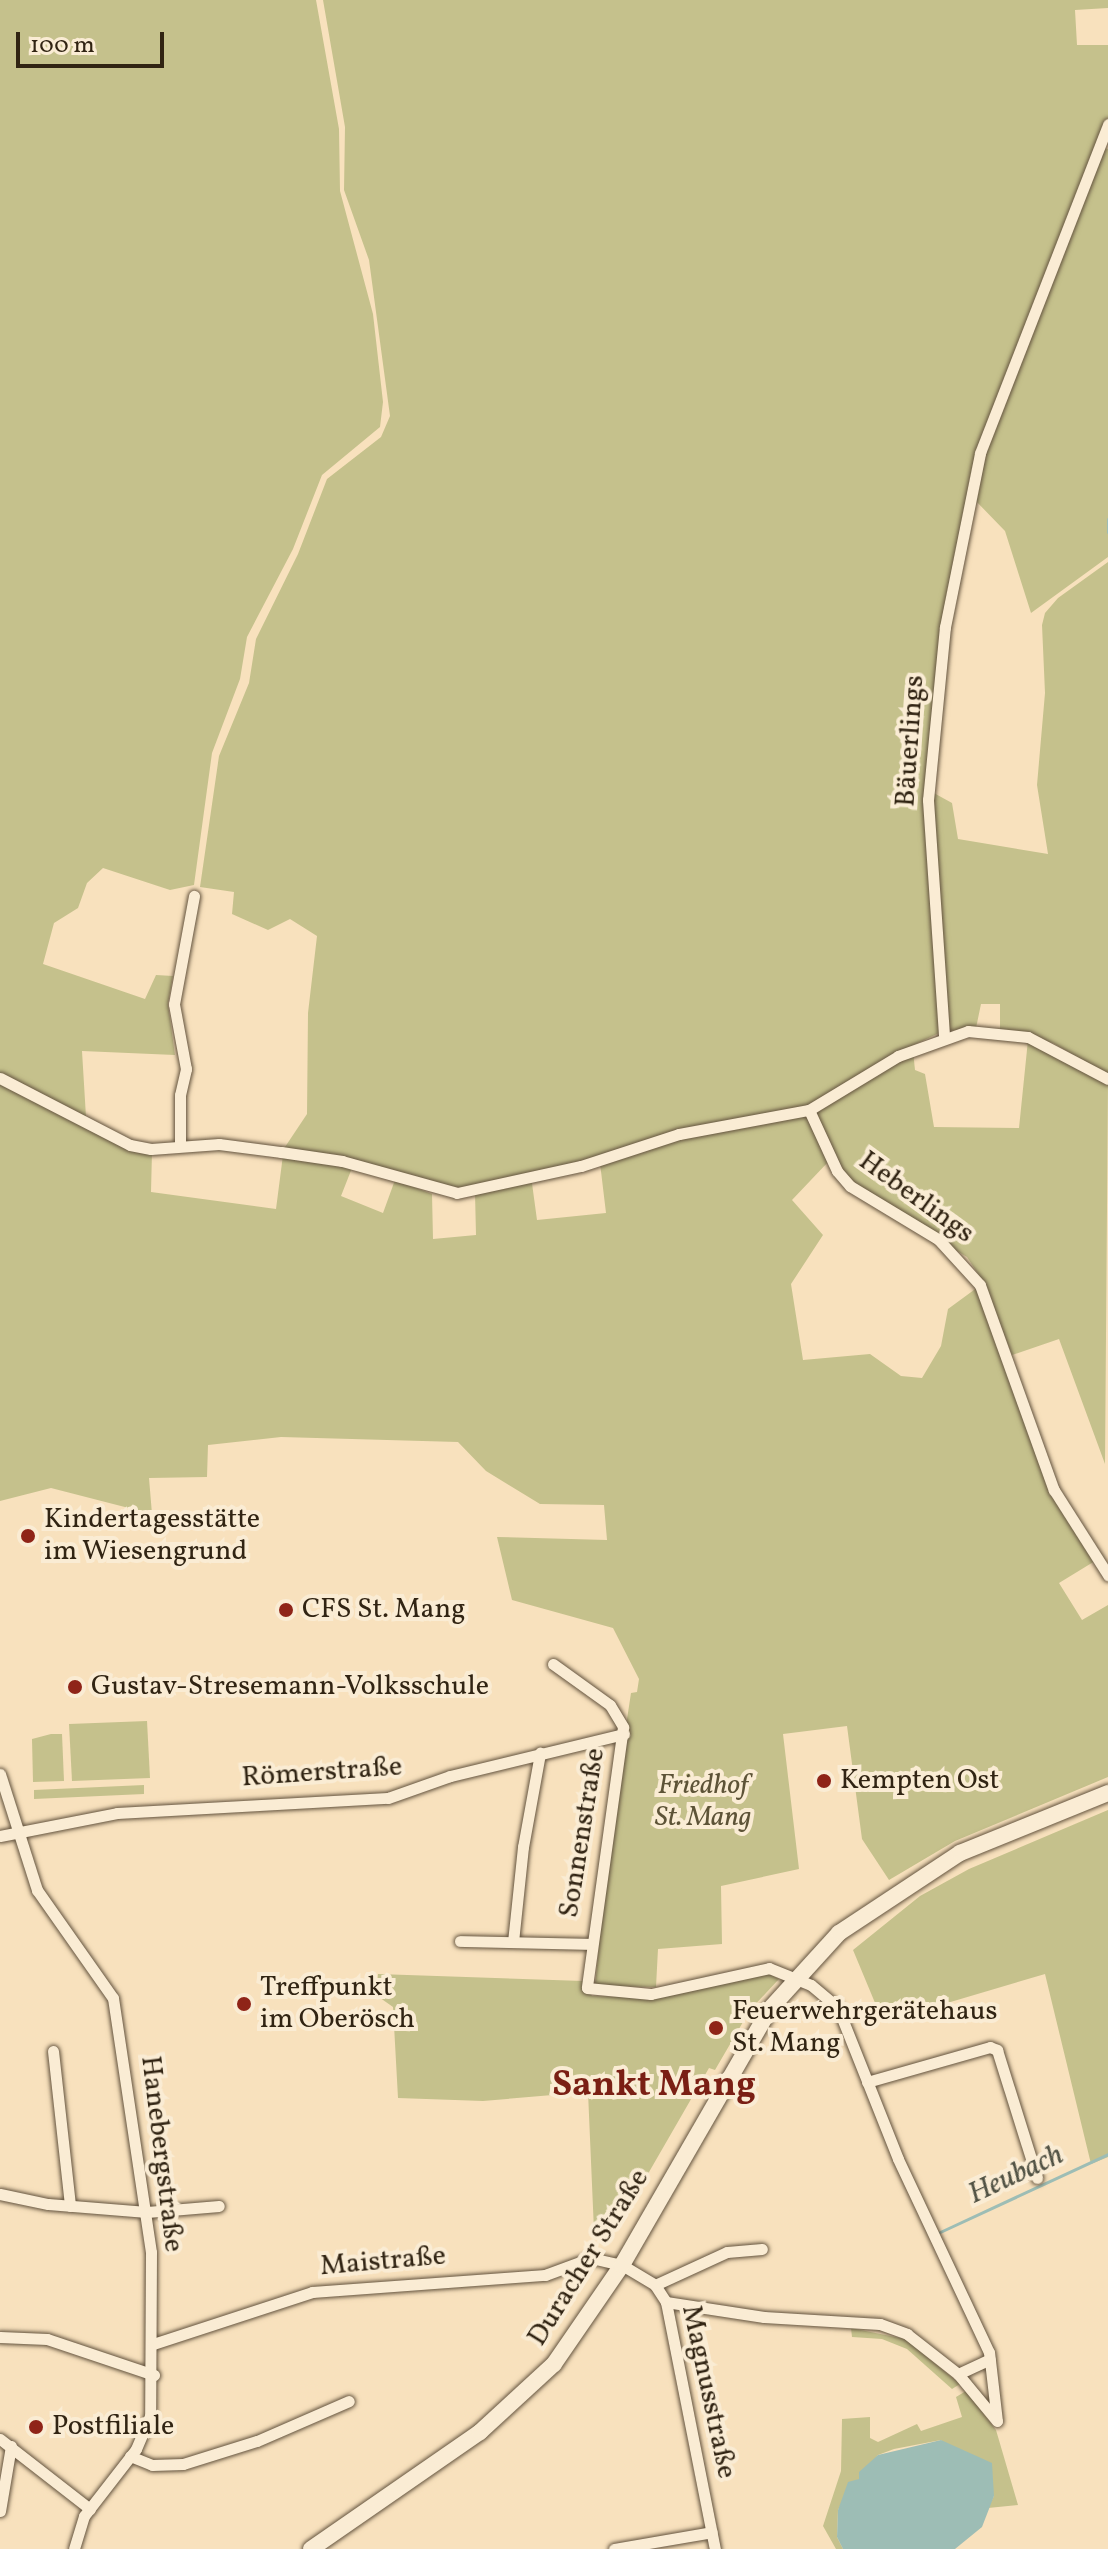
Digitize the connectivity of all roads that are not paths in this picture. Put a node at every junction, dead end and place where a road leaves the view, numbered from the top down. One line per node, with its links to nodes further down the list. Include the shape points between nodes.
1 (1108, 124): 3 (street, Bäuerlings, via 980,453 945,627 929,771)
2 (194, 896): 7 (street, via 174,1004 186,1069)
3 (944, 1035): 5 (street, via 968,1031 1028,1037); 6 (street)
4 (0, 1078): 7 (street, via 130,1145)
5 (1108, 1079)
6 (809, 1110): 7 (street, via 679,1134 581,1166 457,1193 342,1161 219,1144); 8 (street, Heberlings, via 837,1171 850,1186 961,1258 980,1285 1054,1490)
7 (180, 1146)
8 (1108, 1575)
9 (553, 1664): 10 (street, Sonnenstraße, via 610,1705)
10 (624, 1734): 11 (street, Römerstraße); 18 (street, Sonnenstraße)
11 (540, 1753): 14 (street, Römerstraße, via 388,1798 179,1807); 17 (street)
12 (0, 1774): 14 (street, Hanebergstraße)
13 (1108, 1793): 19 (main road, Duracher Straße, via 960,1853 841,1931)
14 (18, 1831): 15 (street, Römerstraße); 26 (street, Hanebergstraße, via 37,1890 113,1998)
15 (0, 1836)
16 (460, 1941): 17 (street)
17 (513, 1942): 18 (street)
18 (589, 1944): 19 (street, Sonnenstraße, via 586,1982 592,1992 651,1994 765,1968)
19 (792, 1980): 21 (street, via 838,2008); 28 (main road, Duracher Straße)
20 (53, 2051): 24 (street)
21 (867, 2082): 22 (street, via 990,2047 997,2050); 33 (street)
22 (1037, 2178)
23 (0, 2194): 24 (street)
24 (70, 2206): 26 (street)
25 (219, 2206): 26 (street)
26 (147, 2212): 32 (street, Hanebergstraße)
27 (762, 2249): 29 (street, via 727,2252)
28 (622, 2265): 29 (street, Magnusstraße); 32 (street, Maistraße, via 591,2258 535,2276 312,2292); 44 (main road, Duracher Straße, via 554,2364 511,2407)
29 (655, 2285): 30 (street, Magnusstraße)
30 (666, 2302): 34 (street, via 764,2317 880,2324 907,2334); 42 (street, Magnusstraße)
31 (0, 2337): 35 (street, via 47,2339)
32 (153, 2344): 35 (street, Hanebergstraße)
33 (990, 2359): 34 (street); 34 (street, via 997,2421)
34 (958, 2374)
35 (154, 2375): 39 (street, Hanebergstraße, via 150,2416)
36 (349, 2401): 39 (street, via 257,2441 183,2464 152,2465)
37 (0, 2439): 38 (street)
38 (11, 2446): 40 (street); 41 (street)
39 (130, 2456): 40 (street, Hanebergstraße)
40 (90, 2509): 43 (street, Hanebergstraße)
41 (0, 2511)
42 (712, 2532): 45 (street); 46 (street, Magnusstraße)
43 (74, 2549)
44 (311, 2549)
45 (614, 2549)
46 (715, 2549)

